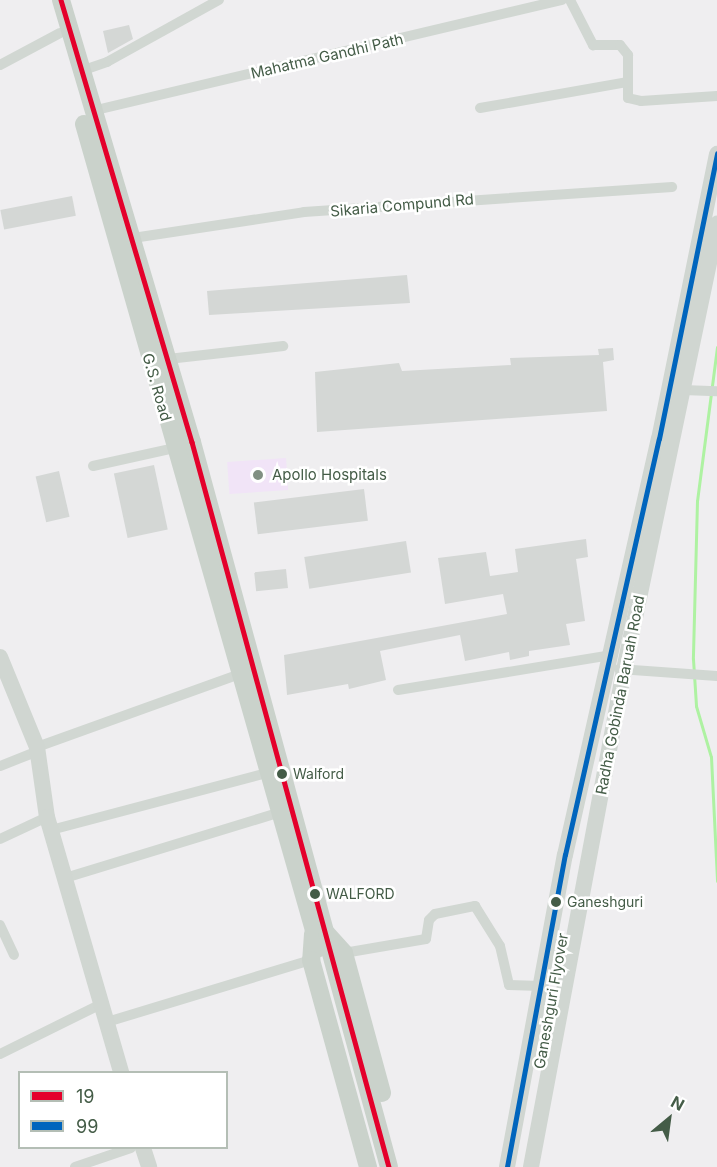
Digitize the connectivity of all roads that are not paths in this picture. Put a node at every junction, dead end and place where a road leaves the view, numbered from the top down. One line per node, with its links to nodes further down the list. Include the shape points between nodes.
1 (50, 0): 6 (main road, G.S. Road)
2 (61, 0): 8 (main road, G.S. Road)
3 (219, 0): 8 (street, via 107,62)
4 (562, 0): 12 (street, Mahatma Gandhi Path)
5 (570, 0): 9 (street, via 593,45 620,45 628,55)
6 (60, 33): 7 (street); 21 (main road, G.S. Road)
7 (0, 65)
8 (81, 71): 12 (main road, G.S. Road)
9 (627, 82): 10 (street, via 628,98 641,101); 11 (street)
10 (717, 96)
11 (480, 108)
12 (92, 111): 16 (main road, G.S. Road)
13 (717, 154): 24 (main road, Radha Gobinda Baruah Road)
14 (672, 187): 16 (street, Sikaria Compund Rd, via 304,212)
15 (717, 224): 19 (main road, Radha Gobinda Baruah Road)
16 (133, 238): 18 (main road, G.S. Road)
17 (284, 346): 18 (street)
18 (168, 358): 39 (main road, G.S. Road, via 310,868)
19 (683, 390): 20 (street); 24 (main road, Radha Gobinda Baruah Road)
20 (717, 391)
21 (174, 448): 22 (street); 25 (main road, G.S. Road)
22 (93, 466)
23 (0, 660): 28 (main road)
24 (615, 664): 26 (street); 27 (street); 29 (main road, Radha Gobinda Baruah Road); 31 (main road, Radha Gobinda Baruah Road)
25 (240, 674): 28 (street); 32 (main road, G.S. Road)
26 (717, 676)
27 (398, 690)
28 (37, 749): 30 (street); 35 (main road)
29 (588, 761): 33 (main road, Ganeshguri Flyover); 42 (main road, Radha Gobinda Baruah Road, via 565,855)
30 (0, 766)
31 (606, 766): 33 (main road, Ganeshguri Flyover); 57 (main road, Radha Gobinda Baruah Road)
32 (267, 773): 34 (main road, G.S. Road); 35 (street)
33 (588, 804): 56 (main road, Ganeshguri Flyover)
34 (278, 813): 37 (street); 39 (main road, G.S. Road)
35 (49, 823): 36 (street); 37 (main road)
36 (0, 839)
37 (65, 878): 43 (main road)
38 (0, 925): 40 (street)
39 (319, 931): 41 (main road)
40 (14, 955)
41 (327, 957): 42 (street, via 426,939 429,920 435,914 475,906 500,945 509,985); 44 (street); 51 (main road); 52 (main road); 53 (main road); 54 (main road)
42 (541, 986): 55 (main road, Radha Gobinda Baruah Road)
43 (101, 1004): 44 (main road); 45 (street)
44 (106, 1022): 46 (main road)
45 (0, 1054)
46 (121, 1071)
47 (128, 1149): 49 (street)
48 (143, 1149): 50 (main road)
49 (75, 1167)
50 (149, 1167)
51 (368, 1167)
52 (378, 1167)
53 (389, 1167)
54 (402, 1167)
55 (507, 1167)
56 (521, 1167)
57 (531, 1167)

